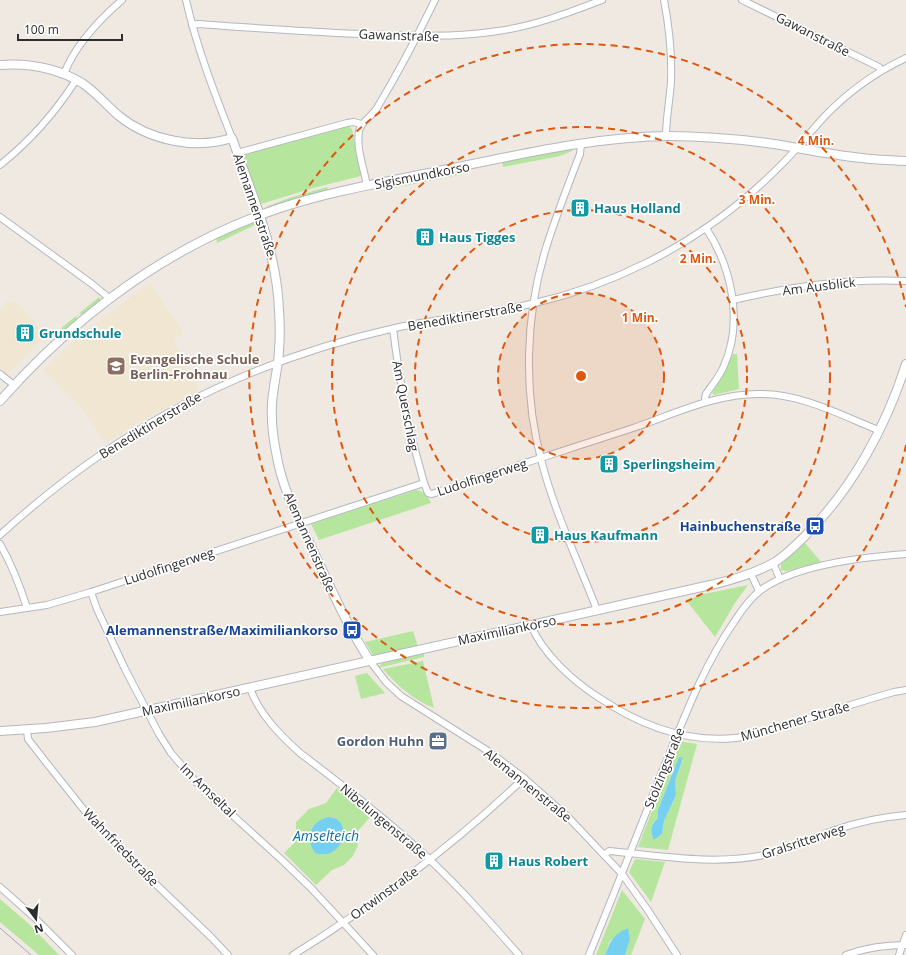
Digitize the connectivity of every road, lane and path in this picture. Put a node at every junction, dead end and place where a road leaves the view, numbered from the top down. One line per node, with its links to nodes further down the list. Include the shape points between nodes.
1 (122, 0): 12 (street, via 82,42)
2 (186, 0): 7 (street, Alemannenstraße)
3 (435, 0): 8 (street)
4 (602, 0): 8 (street, Gawanstraße, via 550,19 499,31)
5 (664, 0): 15 (street, via 671,62)
6 (744, 0): 11 (street, Gawanstraße, via 877,66)
7 (192, 25): 8 (street, Gawanstraße); 16 (street, Alemannenstraße, via 206,71)
8 (417, 36): 14 (street, via 374,113)
9 (906, 58): 11 (street, Benediktinerstraße)
10 (0, 65): 12 (street, via 32,65)
11 (882, 71): 18 (street, Benediktinerstraße, via 866,80 838,104)
12 (64, 74): 13 (street)
13 (76, 80): 16 (street, via 92,90 130,124 154,135 190,142 217,142); 21 (street, via 43,125)
14 (361, 124): 19 (street, via 347,123); 22 (street, via 358,139)
15 (666, 136): 17 (street, Sigismundkorso); 18 (street, Sigismundkorso, via 735,139)
16 (232, 138): 19 (street, Alemannenstraße)
17 (581, 144): 22 (street, Sigismundkorso); 29 (street, via 580,154 546,249)
18 (796, 148): 20 (street, Sigismundkorso, via 862,158); 25 (street, Benediktinerstraße, via 756,188)
19 (237, 153): 23 (street, Alemannenstraße)
20 (906, 161)
21 (0, 165)
22 (367, 186): 23 (street, Sigismundkorso, via 320,196)
23 (260, 215): 27 (street, Sigismundkorso, via 179,253); 31 (street, Alemannenstraße, via 271,250 278,287 280,334)
24 (0, 217): 27 (street)
25 (706, 228): 28 (street, via 725,264); 29 (street, Benediktinerstraße, via 660,256 610,280)
26 (906, 281): 28 (street, Am Ausblick, via 866,280 829,283)
27 (109, 298): 35 (street, Sigismundkorso, via 61,338)
28 (733, 300): 37 (street, via 733,326 728,354 723,368 706,394)
29 (534, 304): 30 (street, Benediktinerstraße); 39 (street, via 530,350 531,404)
30 (393, 329): 31 (street, Benediktinerstraße); 40 (street, Am Querschlag, via 404,407)
31 (277, 362): 41 (street, Alemannenstraße, via 272,405 276,452 283,482); 42 (street, Benediktinerstraße, via 198,396 145,426 102,453 47,494)
32 (906, 364): 33 (street, Maximiliankorso)
33 (904, 373): 38 (street, Maximiliankorso)
34 (0, 374): 35 (street)
35 (14, 386): 36 (street, Sigismundkorso)
36 (0, 401)
37 (706, 402): 38 (street, Ludolfingerweg, via 747,394 784,396 819,406); 39 (street, Ludolfingerweg)
38 (878, 430): 45 (street, Maximiliankorso, via 849,483 830,508 790,551)
39 (540, 458): 40 (street, Ludolfingerweg, via 432,494 426,491); 51 (street, via 563,527)
40 (424, 483): 41 (street, Ludolfingerweg)
41 (300, 523): 49 (street, Ludolfingerweg); 54 (street, Alemannenstraße, via 333,593)
42 (0, 535)
43 (0, 544): 50 (street, via 11,563)
44 (906, 554): 47 (street, via 842,562)
45 (773, 563): 46 (street, Maximiliankorso); 47 (street)
46 (751, 574): 48 (street); 51 (street, Maximiliankorso)
47 (780, 579): 48 (street, Stolzingstraße)
48 (759, 591): 60 (street, Stolzingstraße, via 741,612 717,650)
49 (91, 592): 50 (street, Ludolfingerweg); 57 (street, Im Amseltal, via 120,659)
50 (27, 608): 52 (street, Ludolfingerweg)
51 (597, 610): 53 (street, Maximiliankorso)
52 (0, 612)
53 (531, 625): 54 (street, Maximiliankorso); 60 (street, Münchener Straße, via 559,664 578,683 613,707 655,727)
54 (370, 661): 55 (street, Maximiliankorso); 61 (street, Alemannenstraße, via 401,696 488,751)
55 (250, 688): 57 (street, Maximiliankorso); 65 (street, Nibelungenstraße, via 264,715 300,753 374,810)
56 (906, 690): 60 (street, Münchener Straße, via 746,736 715,739)
57 (147, 711): 58 (street, Maximiliankorso, via 95,722); 68 (street, Im Amseltal, via 171,753 186,772 284,862)
58 (27, 730): 59 (street, Maximiliankorso); 72 (street, Wahnfriedstraße, via 28,739 84,810)
59 (0, 731)
60 (678, 734): 63 (street, Stolzingstraße)
61 (524, 778): 64 (street, Alemannenstraße, via 568,817); 65 (street, Ortwinstraße)
62 (906, 815): 63 (street, Gralsritterweg, via 862,822 781,851 750,858 709,860)
63 (630, 852): 64 (street, Gralsritterweg, via 609,851); 66 (street, Stolzingstraße)
64 (604, 854): 66 (street, Alemannenstraße)
65 (430, 860): 68 (street, Ortwinstraße); 75 (street, Nibelungenstraße, via 478,908)
66 (622, 874): 76 (street, Stolzingstraße); 77 (street, Alemannenstraße)
67 (0, 887): 71 (street)
68 (344, 922): 73 (street, Ortwinstraße); 74 (street, Im Amseltal)
69 (906, 935): 70 (street)
70 (904, 945): 78 (street, via 862,949); 79 (street)
71 (72, 955)
72 (228, 955)
73 (293, 955)
74 (373, 955)
75 (518, 955)
76 (589, 955)
77 (677, 955)
78 (846, 955)
79 (899, 955)

